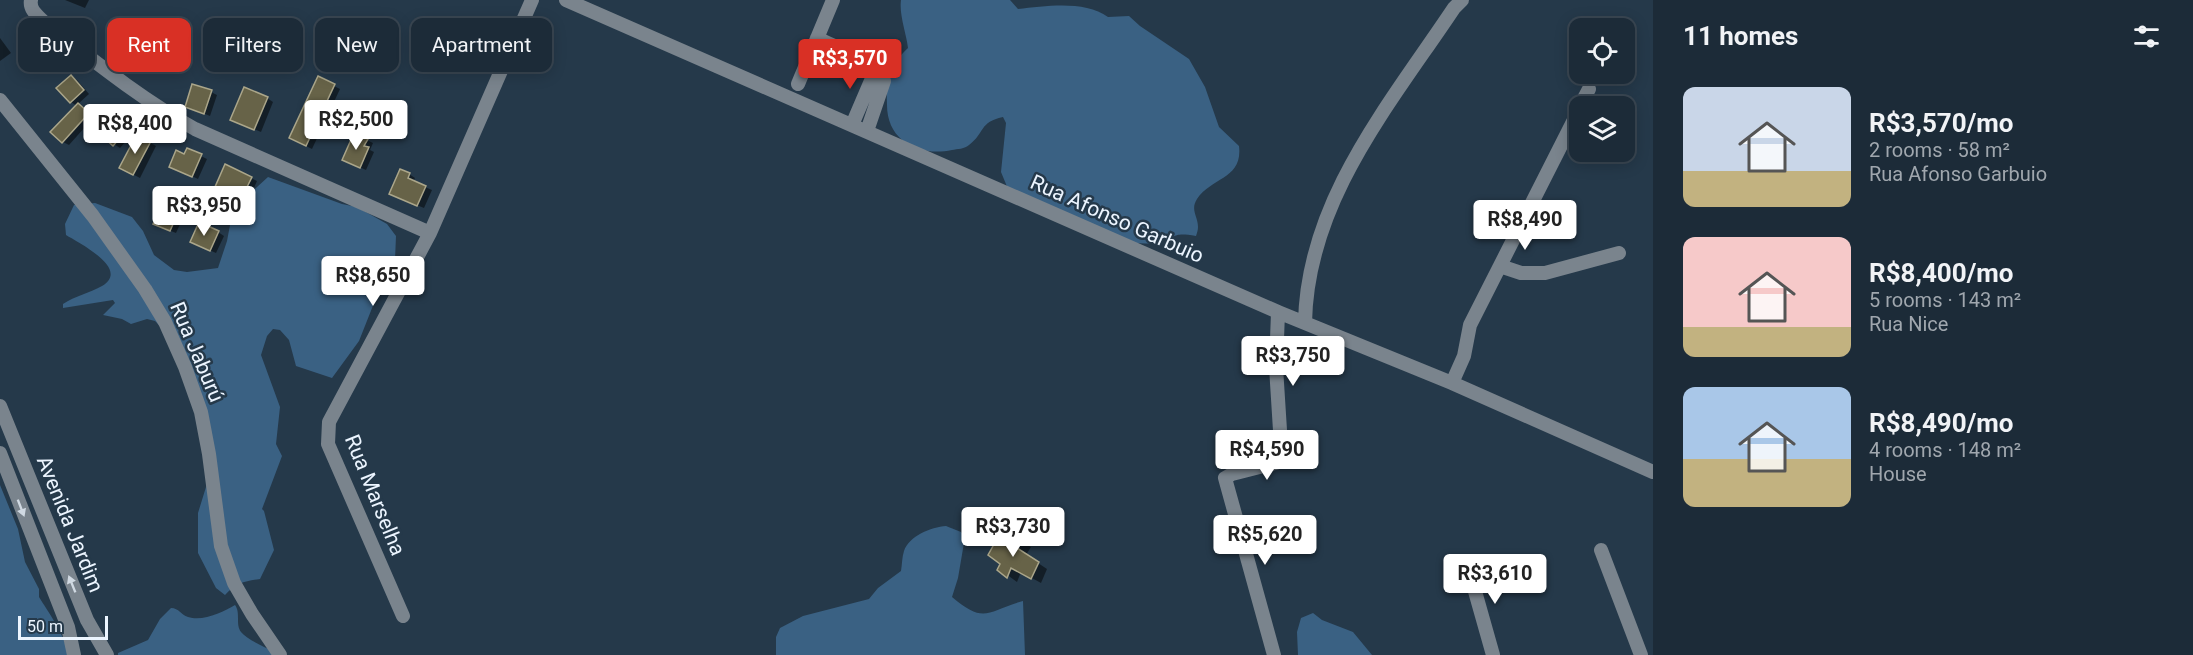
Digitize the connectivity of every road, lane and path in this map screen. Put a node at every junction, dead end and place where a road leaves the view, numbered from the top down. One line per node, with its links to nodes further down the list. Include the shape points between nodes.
1 (532, 0): 15 (street, Rua Marselha)
2 (566, 0): 12 (street, Rua Afonso Garbuio)
3 (833, 0): 6 (street)
4 (1462, 0): 19 (street, via 1374,127 1335,195 1311,269)
5 (30, 2): 15 (street, via 45,23 159,109 195,129)
6 (817, 38): 7 (street); 8 (street)
7 (876, 69): 12 (street); 14 (street, via 884,81)
8 (798, 84)
9 (1589, 89): 10 (street)
10 (1586, 96)
11 (0, 100): 32 (street, Rua Jaburú, via 93,216 165,322 201,412 221,546 234,583)
12 (852, 124): 14 (street, Rua Afonso Garbuio)
13 (1569, 129): 17 (street)
14 (867, 131): 18 (street, Rua Afonso Garbuio)
15 (430, 233): 26 (street, Rua Marselha, via 329,422 328,434 328,444)
16 (1619, 253): 17 (street, via 1545,273 1521,273)
17 (1500, 266): 20 (street, via 1470,325 1464,356)
18 (1278, 312): 19 (street, Rua Afonso Garbuio); 33 (street, via 1276,367 1288,460 1225,478)
19 (1305, 323): 20 (street, Rua Afonso Garbuio)
20 (1452, 383): 23 (street, Rua Afonso Garbuio)
21 (0, 406): 27 (street, Avenida Jardim, one-way to 21)
22 (0, 453): 28 (street, Avenida Jardim, one-way to 28)
23 (1653, 472)
24 (1601, 550): 35 (street)
25 (1467, 563): 34 (street)
26 (403, 616)
27 (87, 620): 28 (street); 29 (street, Avenida Jardim)
28 (68, 627): 30 (street, Avenida Jardim)
29 (93, 633): 30 (street); 31 (street, Avenida Jardim)
30 (73, 648)
31 (107, 655)
32 (280, 655)
33 (1274, 655)
34 (1493, 655)
35 (1641, 655)

